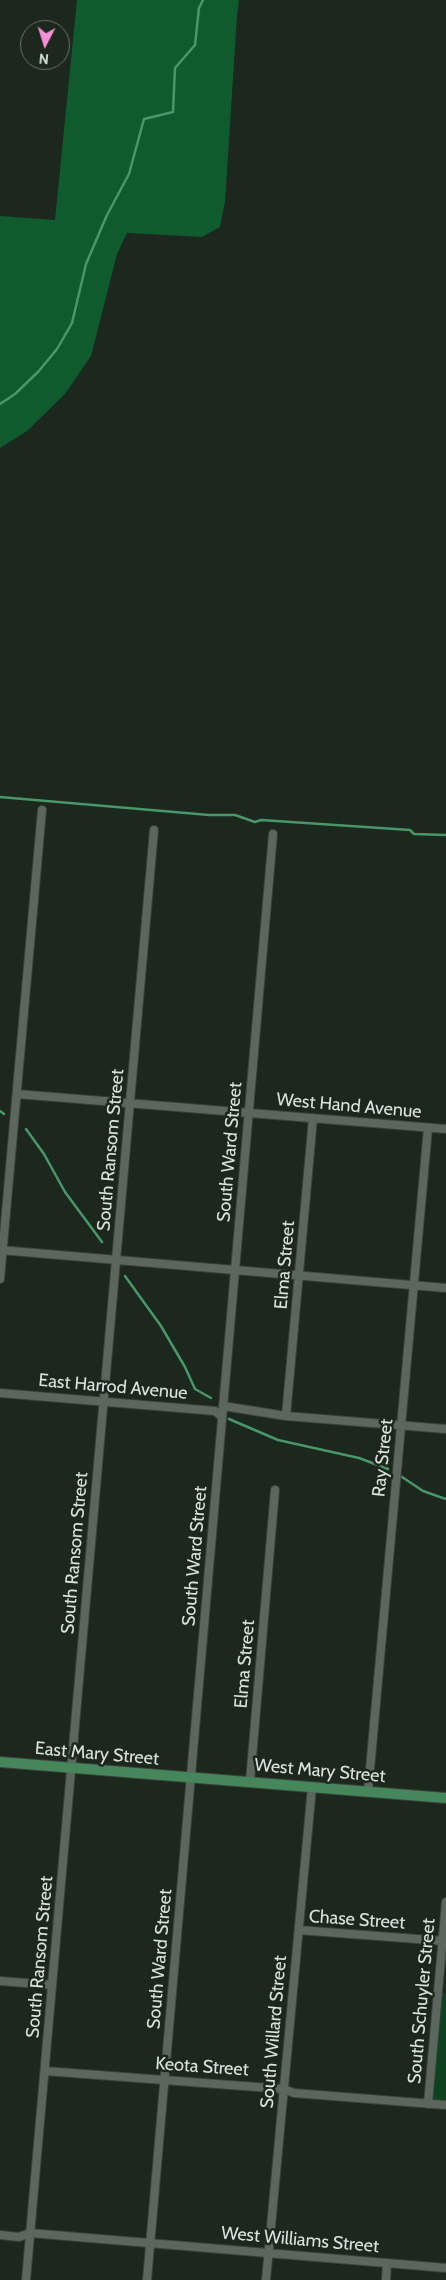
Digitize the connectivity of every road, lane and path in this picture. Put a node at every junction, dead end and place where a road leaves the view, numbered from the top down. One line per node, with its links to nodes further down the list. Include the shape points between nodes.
1 (42, 810): 4 (street)
2 (154, 830): 5 (street, South Ransom Street)
3 (273, 834): 6 (street, South Ward Street)
4 (17, 1094): 5 (street, West Hand Avenue); 10 (street)
5 (130, 1104): 6 (street, West Hand Avenue); 11 (street, South Ransom Street)
6 (249, 1113): 7 (street, West Hand Avenue); 12 (street, South Ward Street)
7 (313, 1118): 8 (street, West Hand Avenue); 13 (street, Elma Street)
8 (428, 1128): 9 (street, West Hand Avenue); 15 (street, Ray Street)
9 (446, 1129)
10 (1, 1250): 11 (street); 14 (street)
11 (116, 1261): 12 (street); 18 (street, South Ransom Street)
12 (235, 1270): 13 (street); 19 (street, South Ward Street)
13 (299, 1275): 15 (street); 20 (street, Elma Street)
14 (0, 1279)
15 (415, 1285): 16 (street); 22 (street, Ray Street)
16 (446, 1288)
17 (0, 1392): 18 (street, East Harrod Avenue)
18 (104, 1402): 21 (street, East Harrod Avenue, via 215,1411); 26 (street, South Ransom Street)
19 (223, 1406): 20 (street); 21 (street, South Ward Street)
20 (286, 1416): 22 (street)
21 (222, 1417): 27 (street, South Ward Street)
22 (402, 1424): 23 (street); 30 (street, Ray Street)
23 (446, 1429)
24 (275, 1490): 28 (street, Elma Street)
25 (0, 1762): 26 (main road, East Mary Street)
26 (71, 1768): 27 (main road, East Mary Street); 36 (street, South Ransom Street)
27 (191, 1778): 28 (main road, West Mary Street); 38 (street, South Ward Street)
28 (250, 1781): 29 (main road, West Mary Street)
29 (312, 1786): 30 (main road, West Mary Street); 33 (street, South Willard Street)
30 (368, 1791): 31 (main road, West Mary Street)
31 (446, 1798)
32 (446, 1902): 34 (street, South Schuyler Street)
33 (298, 1930): 34 (street, Chase Street); 39 (street, South Willard Street)
34 (443, 1941): 40 (street, South Schuyler Street)
35 (0, 1981): 36 (street)
36 (52, 1985): 37 (street, South Ransom Street)
37 (45, 2071): 38 (street, Keota Street); 42 (street, South Ransom Street)
38 (165, 2080): 39 (street, Keota Street); 44 (street, South Ward Street)
39 (284, 2089): 40 (street, Keota Street, via 294,2093); 45 (street, South Willard Street)
40 (428, 2104): 41 (street, Keota Street)
41 (446, 2105)
42 (30, 2234): 43 (street, West Williams Street, via 19,2237); 44 (street, West Williams Street); 48 (street, South Ransom Street)
43 (0, 2235)
44 (150, 2243): 45 (street, West Williams Street); 49 (street, South Ward Street)
45 (268, 2252): 46 (street, West Williams Street); 50 (street, South Willard Street)
46 (387, 2263): 47 (street, West Williams Street); 51 (street)
47 (446, 2268)
48 (26, 2280)
49 (147, 2280)
50 (266, 2280)
51 (386, 2280)

